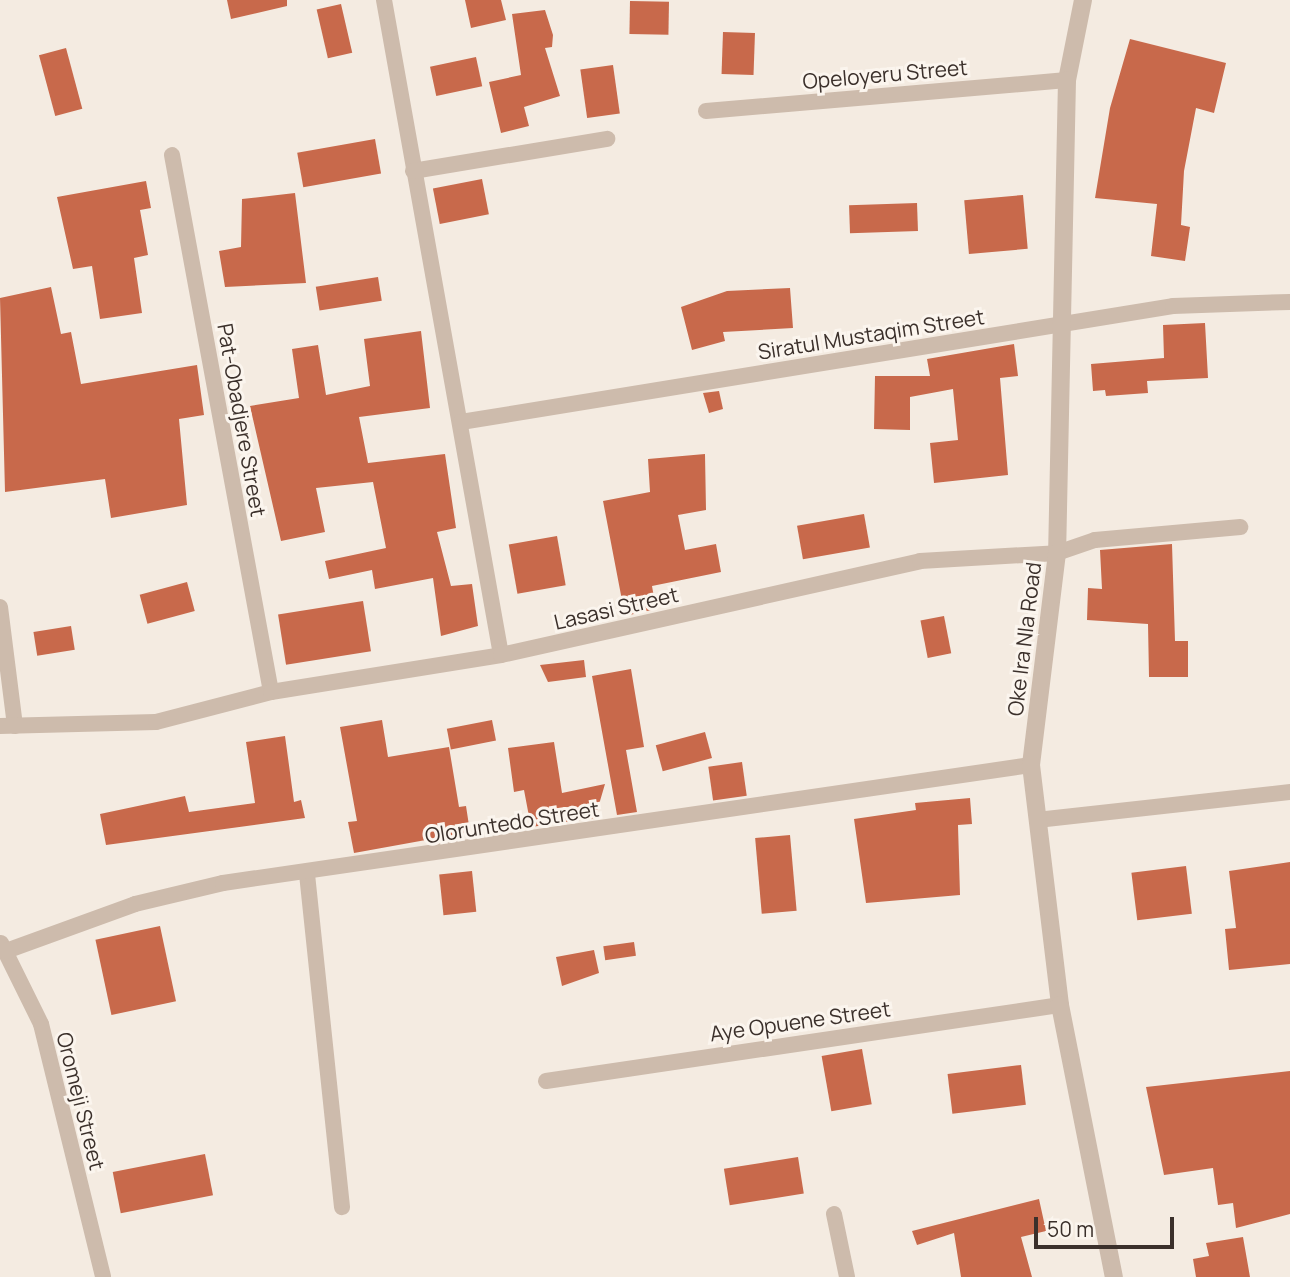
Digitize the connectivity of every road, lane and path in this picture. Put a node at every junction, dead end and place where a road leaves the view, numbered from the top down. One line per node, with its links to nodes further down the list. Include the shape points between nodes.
1 (384, 0): 7 (street)
2 (1083, 0): 3 (street, Oke Ira Nla Road)
3 (1068, 80): 4 (street, Opeloyeru Street); 9 (street, Oke Ira Nla Road)
4 (706, 111)
5 (607, 139): 7 (street)
6 (172, 155): 15 (street, Pat-Obadjere Street)
7 (414, 171): 10 (street)
8 (1290, 302): 9 (street, Siratul Mustaqim Street, via 1173,306)
9 (1064, 326): 10 (street, Siratul Mustaqim Street); 12 (street, Oke Ira Nla Road)
10 (461, 422): 14 (street)
11 (1240, 527): 12 (street, Lasasi Street, via 1095,540)
12 (1057, 553): 14 (street, Lasasi Street, via 920,561); 17 (street, Oke Ira Nla Road)
13 (0, 607): 16 (street)
14 (501, 655): 15 (street, Lasasi Street)
15 (271, 692): 16 (street, Lasasi Street, via 156,722)
16 (7, 726)
17 (1031, 765): 19 (street, Oke Ira Nla Road); 20 (street, Oloruntedo Street)
18 (1290, 792): 19 (street)
19 (1037, 820): 22 (street, Oke Ira Nla Road)
20 (307, 874): 21 (street, Oloruntedo Street, via 223,883 135,904); 24 (street)
21 (3, 947): 26 (street, Oromeji Street, via 41,1024)
22 (1060, 1005): 23 (street, Aye Opuene Street); 28 (street, Oke Ira Nla Road)
23 (545, 1081)
24 (342, 1207)
25 (834, 1214): 27 (street)
26 (103, 1277)
27 (846, 1277)
28 (1114, 1277)

